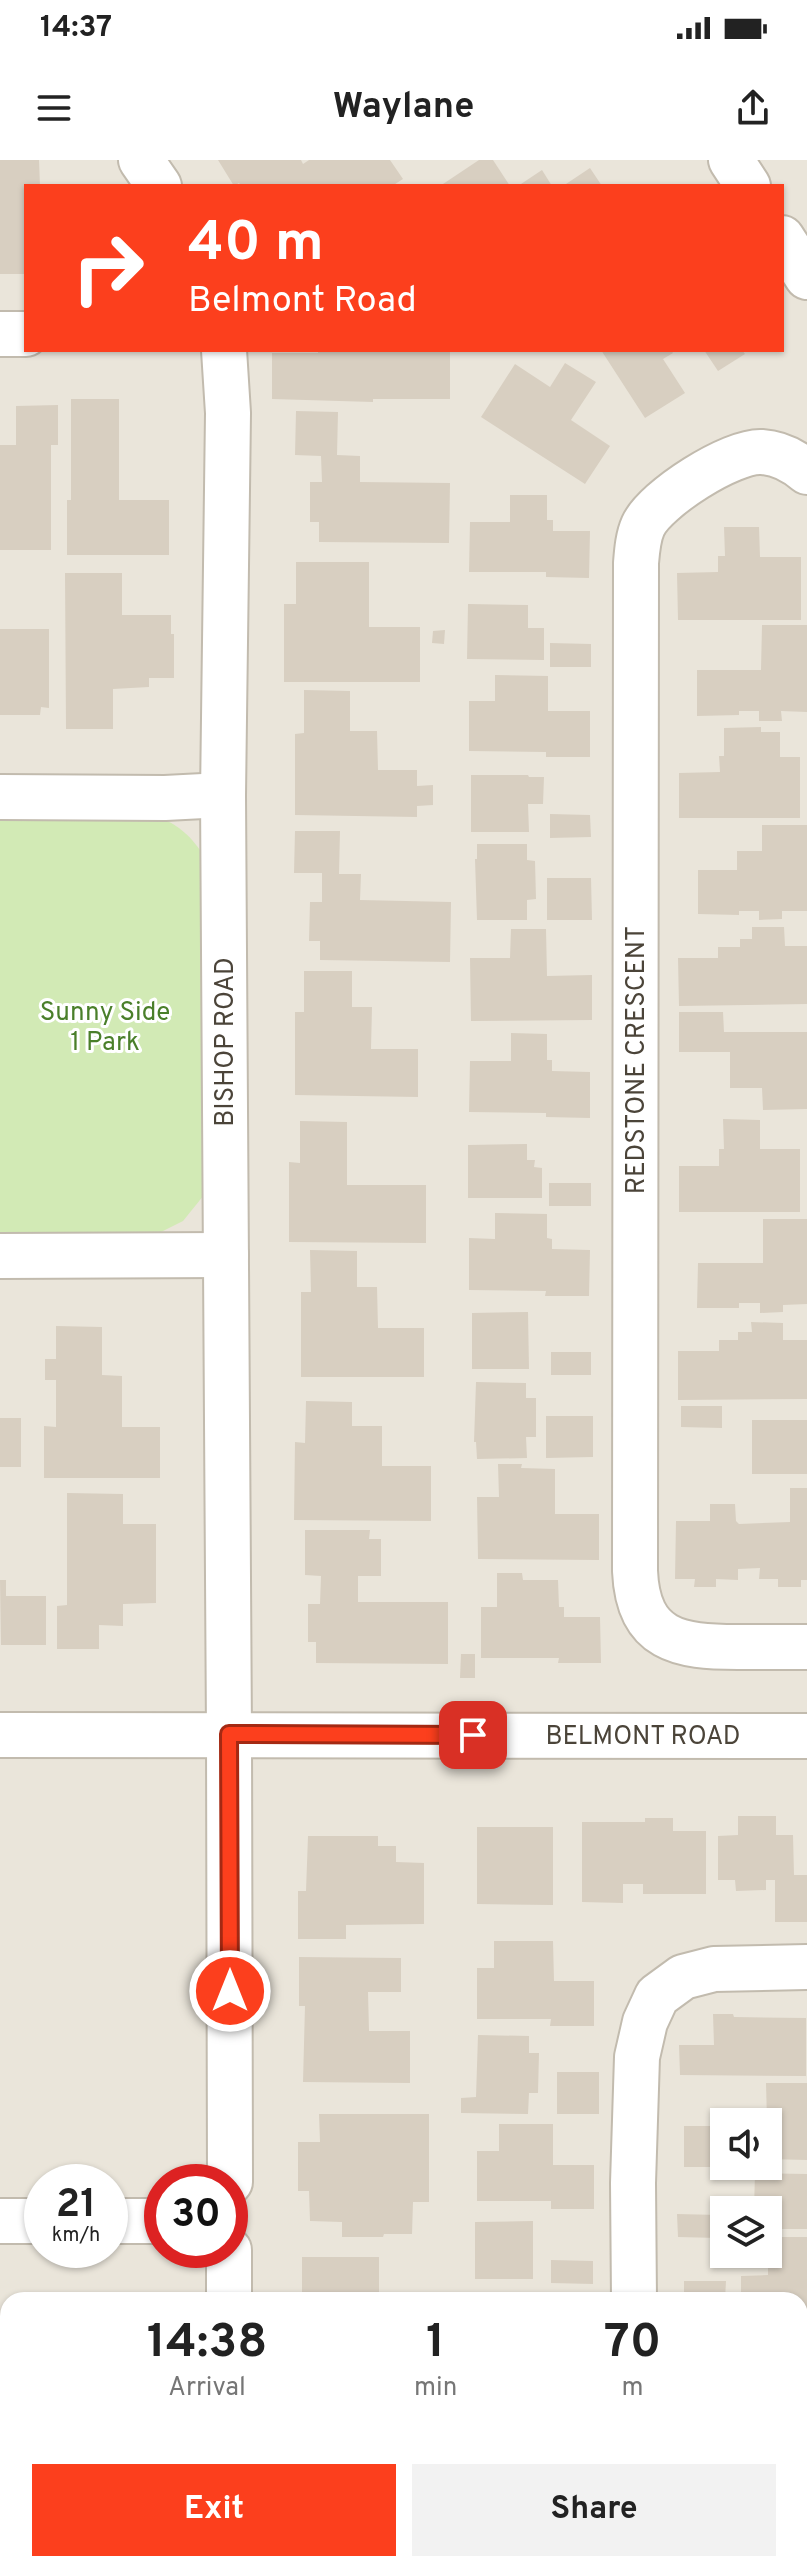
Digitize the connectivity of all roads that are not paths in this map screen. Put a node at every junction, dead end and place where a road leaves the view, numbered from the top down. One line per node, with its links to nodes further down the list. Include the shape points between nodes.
1 (141, 160): 3 (street)
2 (731, 160): 4 (street)
3 (158, 184)
4 (747, 184)
5 (0, 334): 6 (street)
6 (24, 334)
7 (224, 352): 9 (street, BISHOP ROAD, via 228,413)
8 (807, 472): 13 (street, REDSTONE CRESCENT, via 783,456 763,452 730,458 665,499 643,526 638,545 635,1524 636,1594 649,1622 662,1633 691,1645)
9 (223, 795): 10 (street); 11 (street, BISHOP ROAD)
10 (0, 797)
11 (226, 1255): 12 (street); 14 (street, BISHOP ROAD)
12 (0, 1256)
13 (807, 1647)
14 (229, 1734): 15 (street, BELMONT ROAD); 16 (street, BELMONT ROAD); 18 (street, BISHOP ROAD)
15 (0, 1735)
16 (807, 1736)
17 (807, 1967): 23 (street, via 714,1969 683,1977 657,1996 637,2057)
18 (230, 2164)
19 (0, 2221): 20 (street)
20 (24, 2221)
21 (229, 2268): 22 (street)
22 (229, 2292)
23 (634, 2292)

